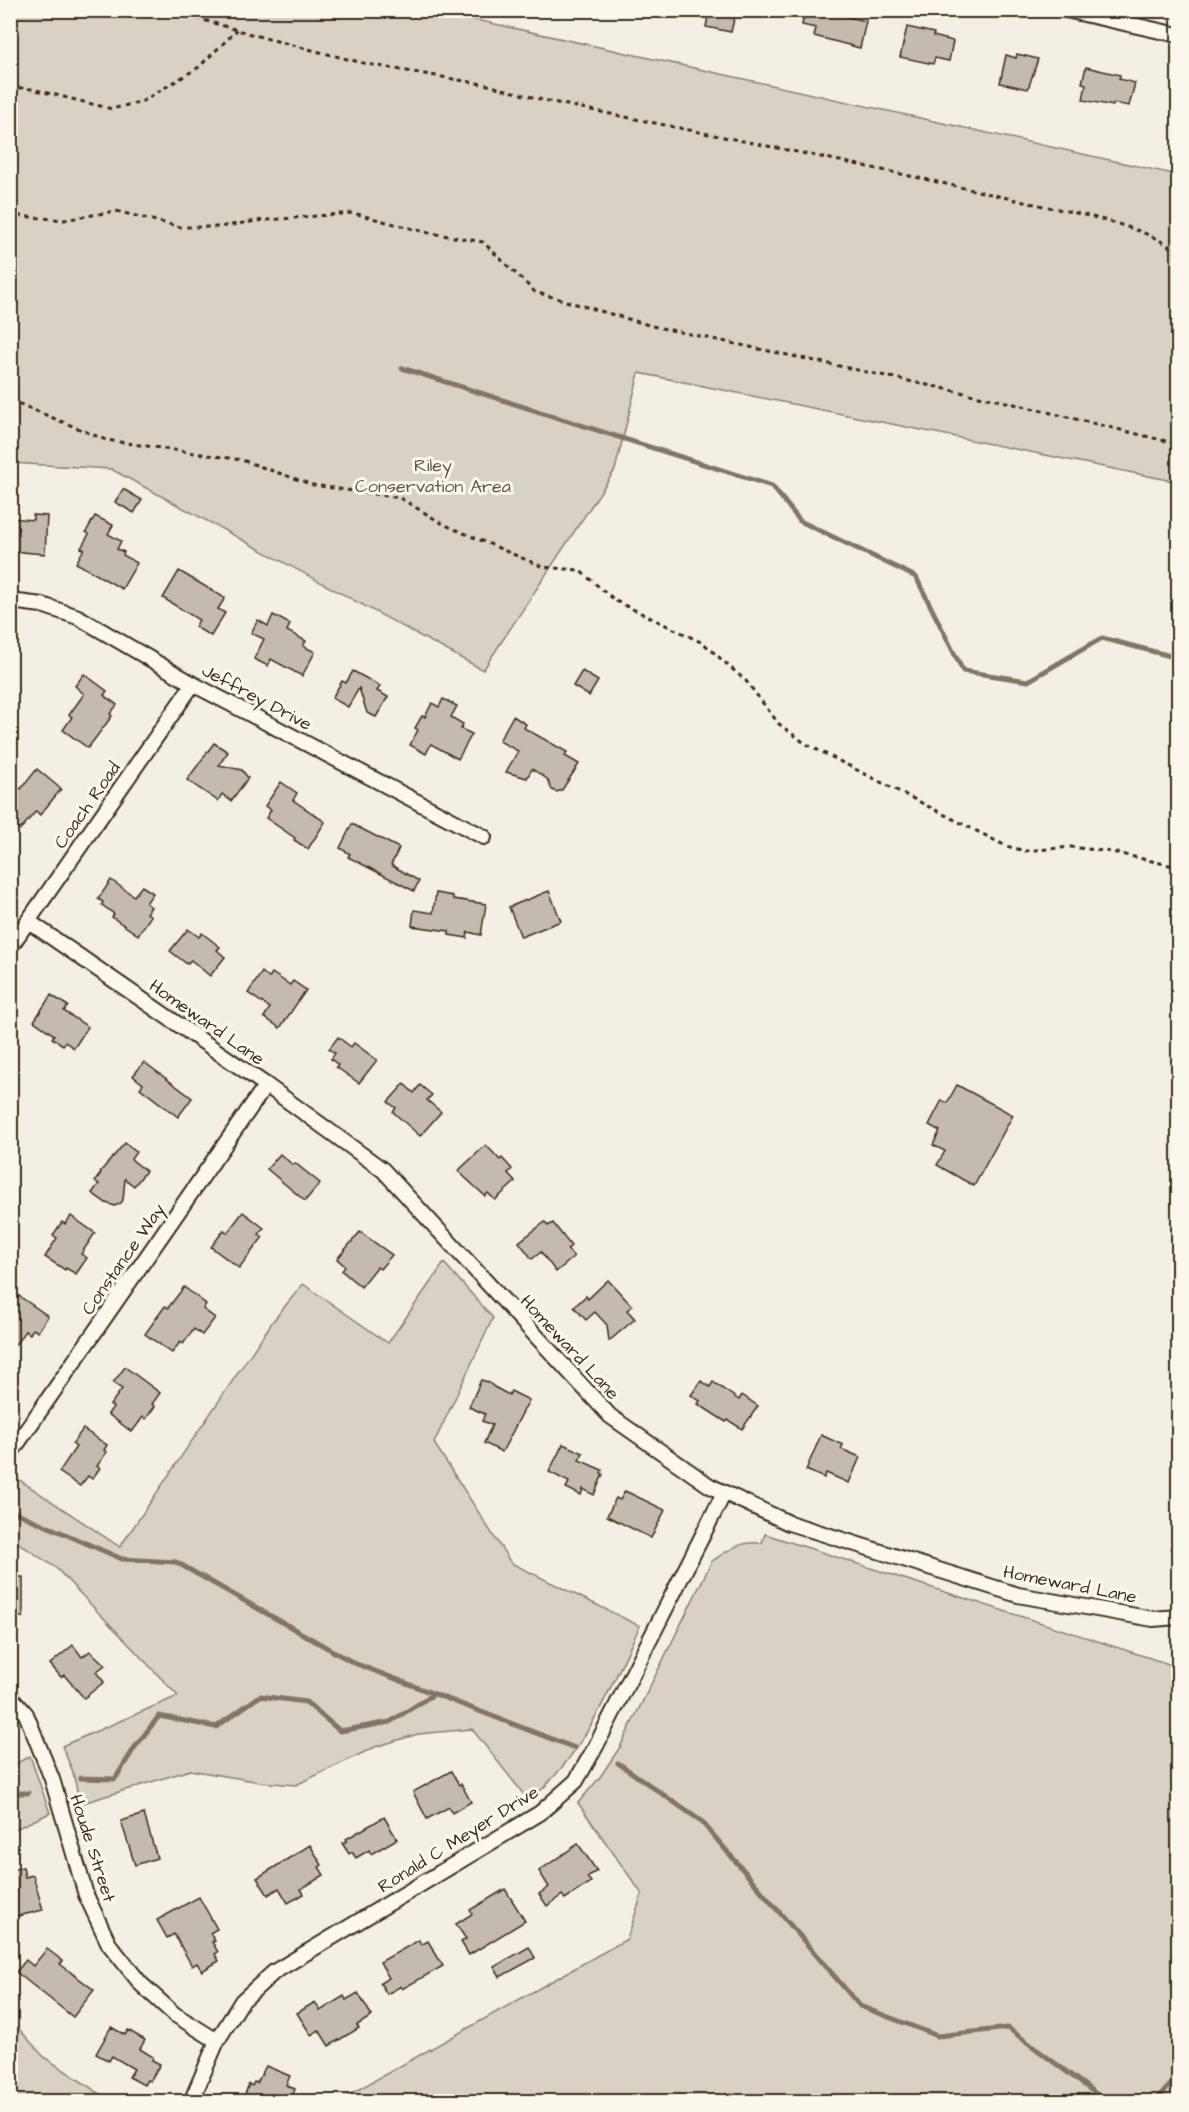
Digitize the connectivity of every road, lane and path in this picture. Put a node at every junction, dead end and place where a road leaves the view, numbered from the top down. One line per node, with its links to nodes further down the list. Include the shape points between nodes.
1 (180, 10): 3 (path)
2 (1066, 10): 4 (street)
3 (237, 30): 5 (path, via 199,67 143,101 112,109); 7 (path, via 367,64 488,85 1109,222 1151,235)
4 (1179, 35)
5 (10, 87)
6 (10, 212): 9 (path, via 64,220 116,212 180,227 219,227 353,213 483,242 536,292 652,326 1002,401)
7 (1179, 254)
8 (10, 400): 13 (path, via 106,440 242,460 313,485 400,498 445,525 543,567 579,570 616,601 703,643 746,681 779,724 806,744 1006,846 1025,852 1071,847)
9 (1179, 444)
10 (10, 601): 11 (street, Jeffrey Drive, via 42,605 78,617)
11 (193, 684): 12 (street, Jeffrey Drive); 14 (street, Coach Road)
12 (484, 837)
13 (1179, 867)
14 (28, 921): 15 (street, Coach Road); 16 (street, Homeward Lane)
15 (10, 947)
16 (266, 1085): 17 (street, Constance Way); 18 (street, Homeward Lane, via 383,1170 610,1416)
17 (10, 1454)
18 (724, 1493): 19 (street, Homeward Lane, via 789,1523 1018,1596 1153,1619); 21 (street, Ronald C Meyer Drive, via 576,1781 540,1813 274,1971 242,2001)
19 (1179, 1617)
20 (10, 1696): 21 (street, Houde Street, via 26,1714 48,1768 86,1895 109,1944 141,1984 174,2014)
21 (217, 2041): 22 (street, Ronald C Meyer Drive)
22 (191, 2102)

